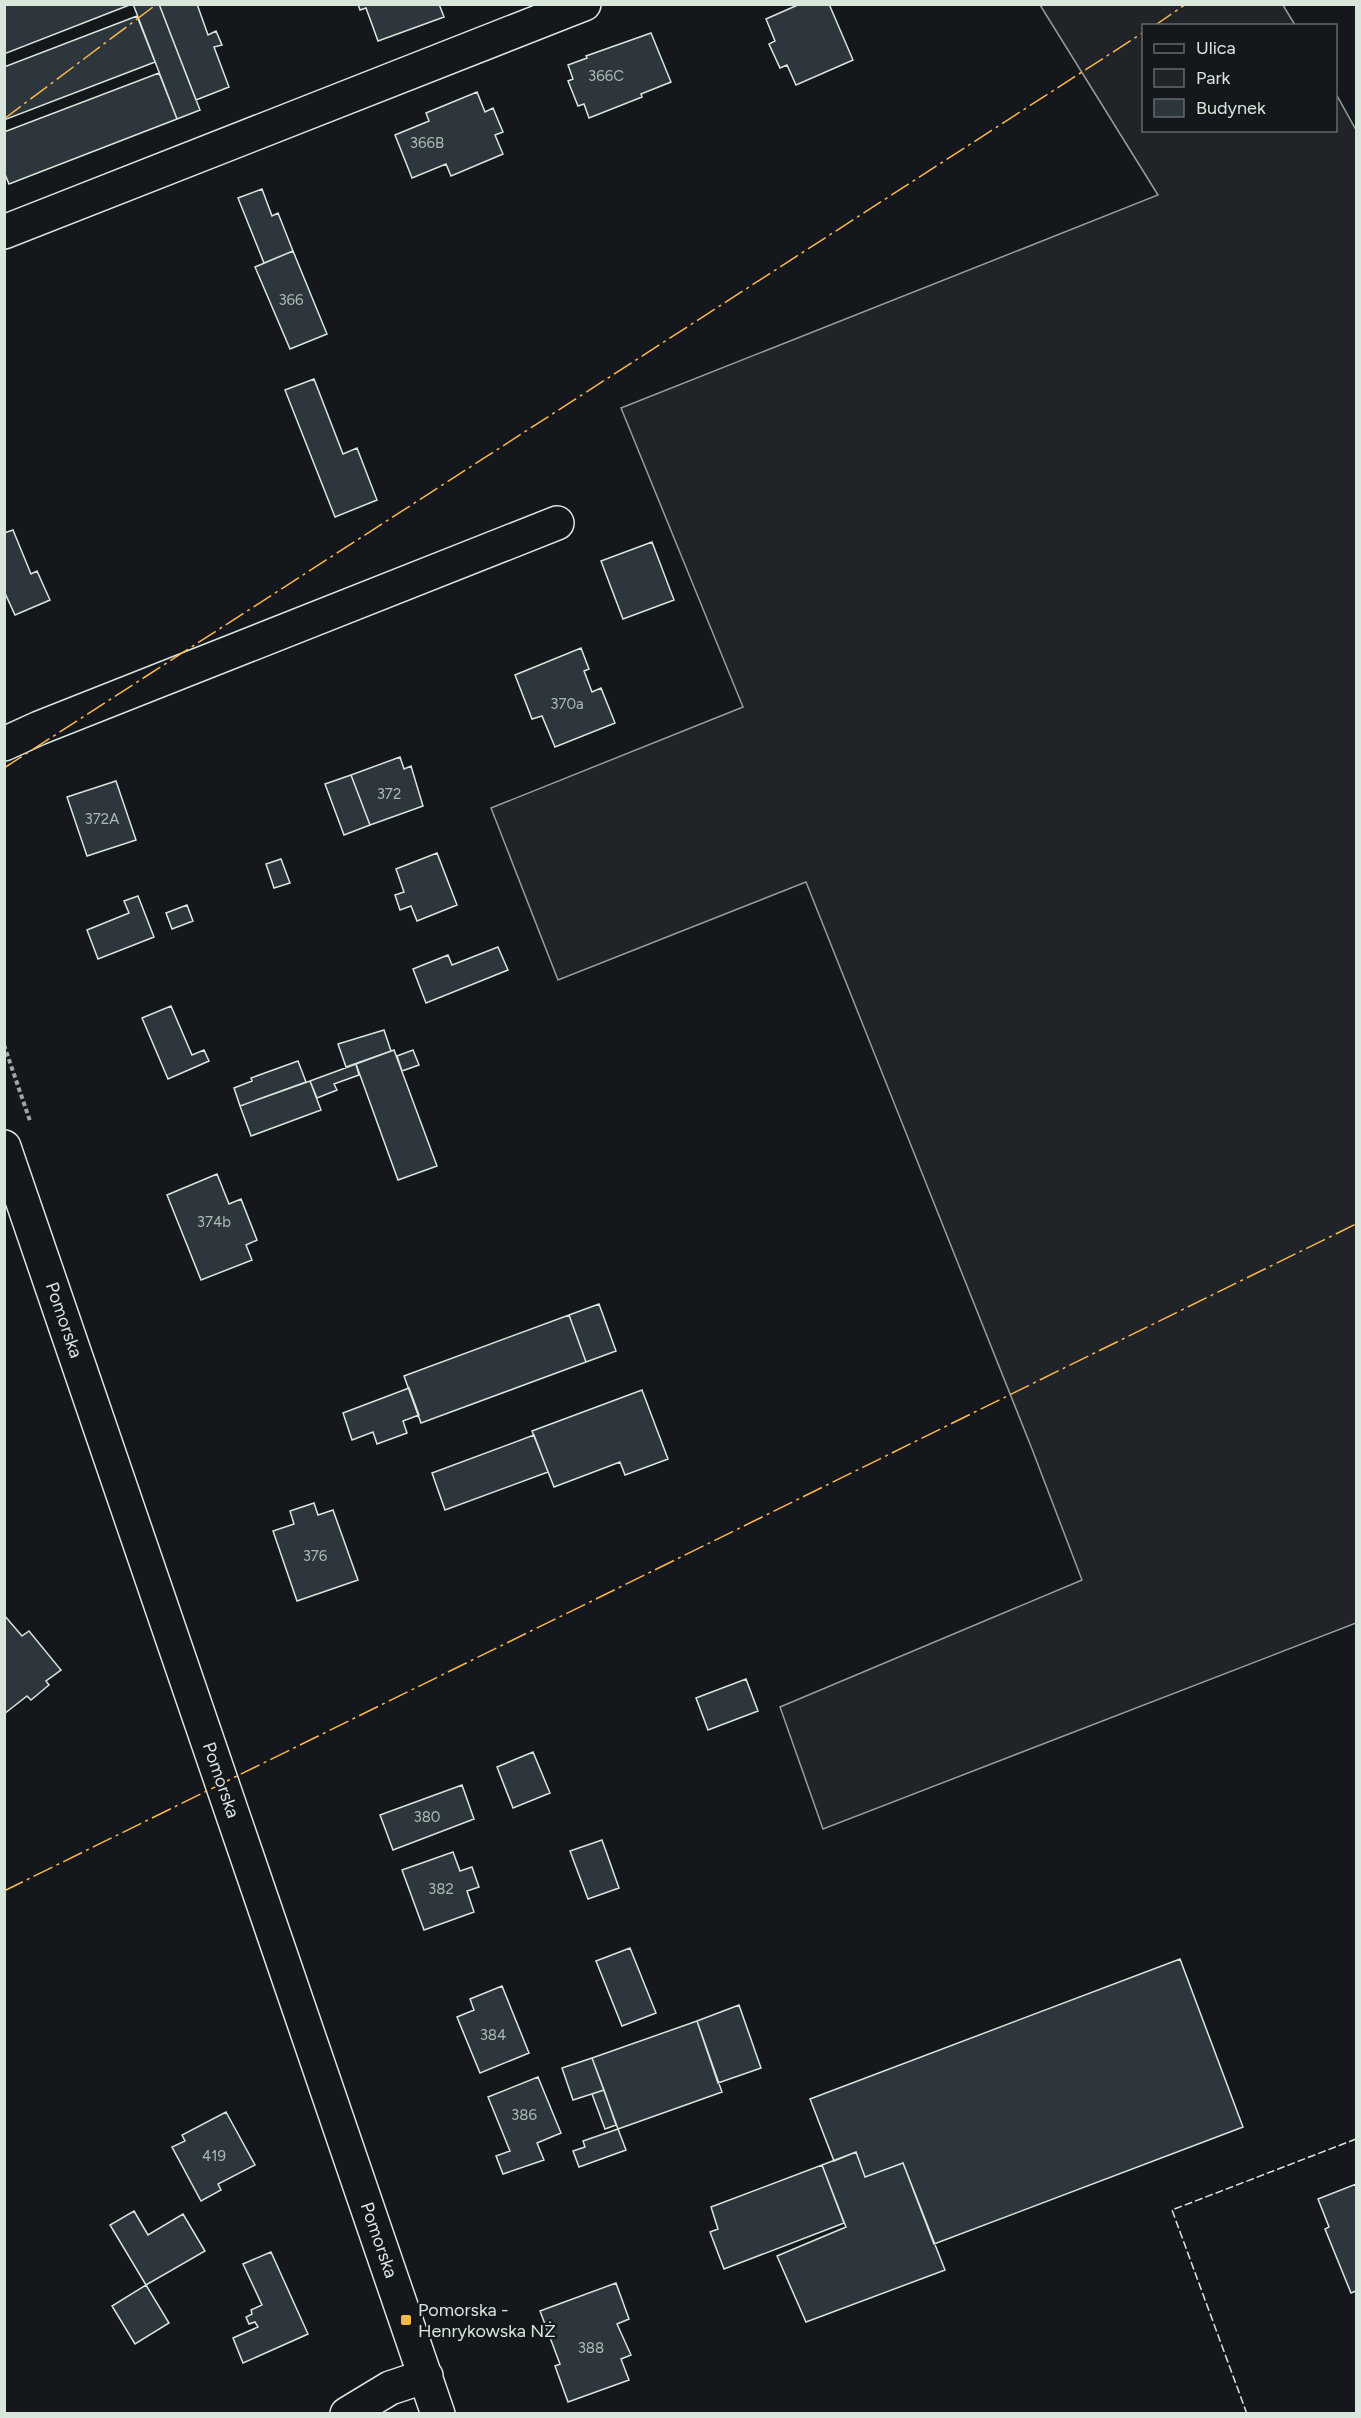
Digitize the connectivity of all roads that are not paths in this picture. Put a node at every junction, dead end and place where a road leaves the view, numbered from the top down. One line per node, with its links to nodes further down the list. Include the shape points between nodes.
1 (584, 4): 2 (street)
2 (4, 232)
3 (557, 523): 4 (street)
4 (4, 744)
5 (4, 1147): 6 (street, Pomorska)
6 (426, 2376): 7 (street, via 381,2392); 8 (street, Pomorska)
7 (347, 2414)
8 (438, 2414)

